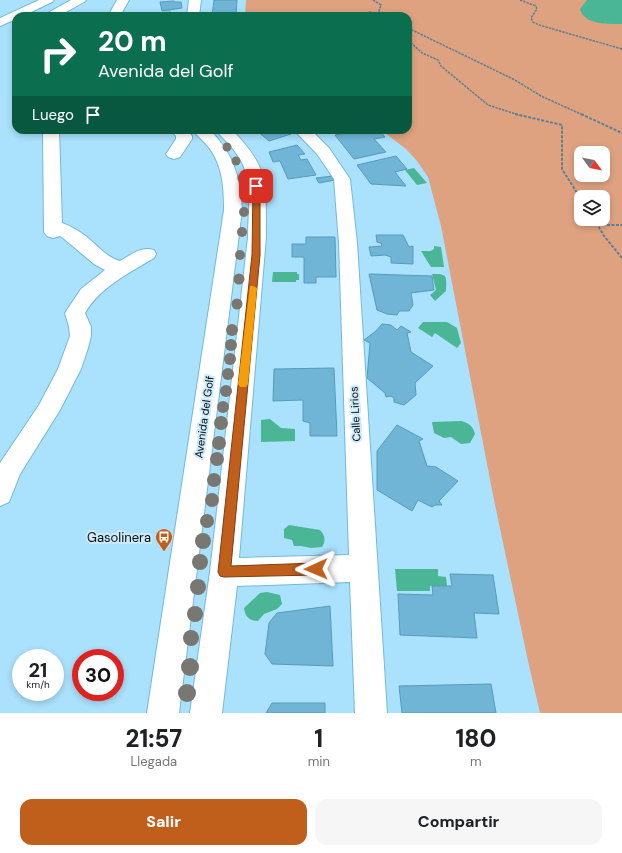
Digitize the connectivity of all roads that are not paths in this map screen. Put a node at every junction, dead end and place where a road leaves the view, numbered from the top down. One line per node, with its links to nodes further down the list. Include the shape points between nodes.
1 (48, 0): 5 (street)
2 (80, 0): 8 (street)
3 (123, 0): 9 (street)
4 (195, 0): 10 (street)
5 (30, 8): 6 (street); 7 (street)
6 (21, 12)
7 (44, 12)
8 (60, 12)
9 (116, 12)
10 (194, 12)
11 (12, 16): 12 (street)
12 (0, 22)
13 (52, 134): 20 (street, via 52,229 75,237 105,264)
14 (182, 134): 18 (street, via 184,139)
15 (204, 134): 24 (street, Avenida del Golf, via 229,170 234,210)
16 (228, 134): 23 (street, via 253,167 257,237)
17 (306, 134): 22 (street, Calle Lirios, via 323,151 342,179 348,243)
18 (174, 154)
19 (147, 254): 20 (street)
20 (122, 268): 21 (street, via 96,286 81,301 75,313 80,328 79,344 72,365 60,391 16,456)
21 (0, 494)
22 (363, 568): 23 (street); 26 (street, Calle Lirios)
23 (224, 572): 25 (street)
24 (163, 713)
25 (206, 713)
26 (371, 713)

